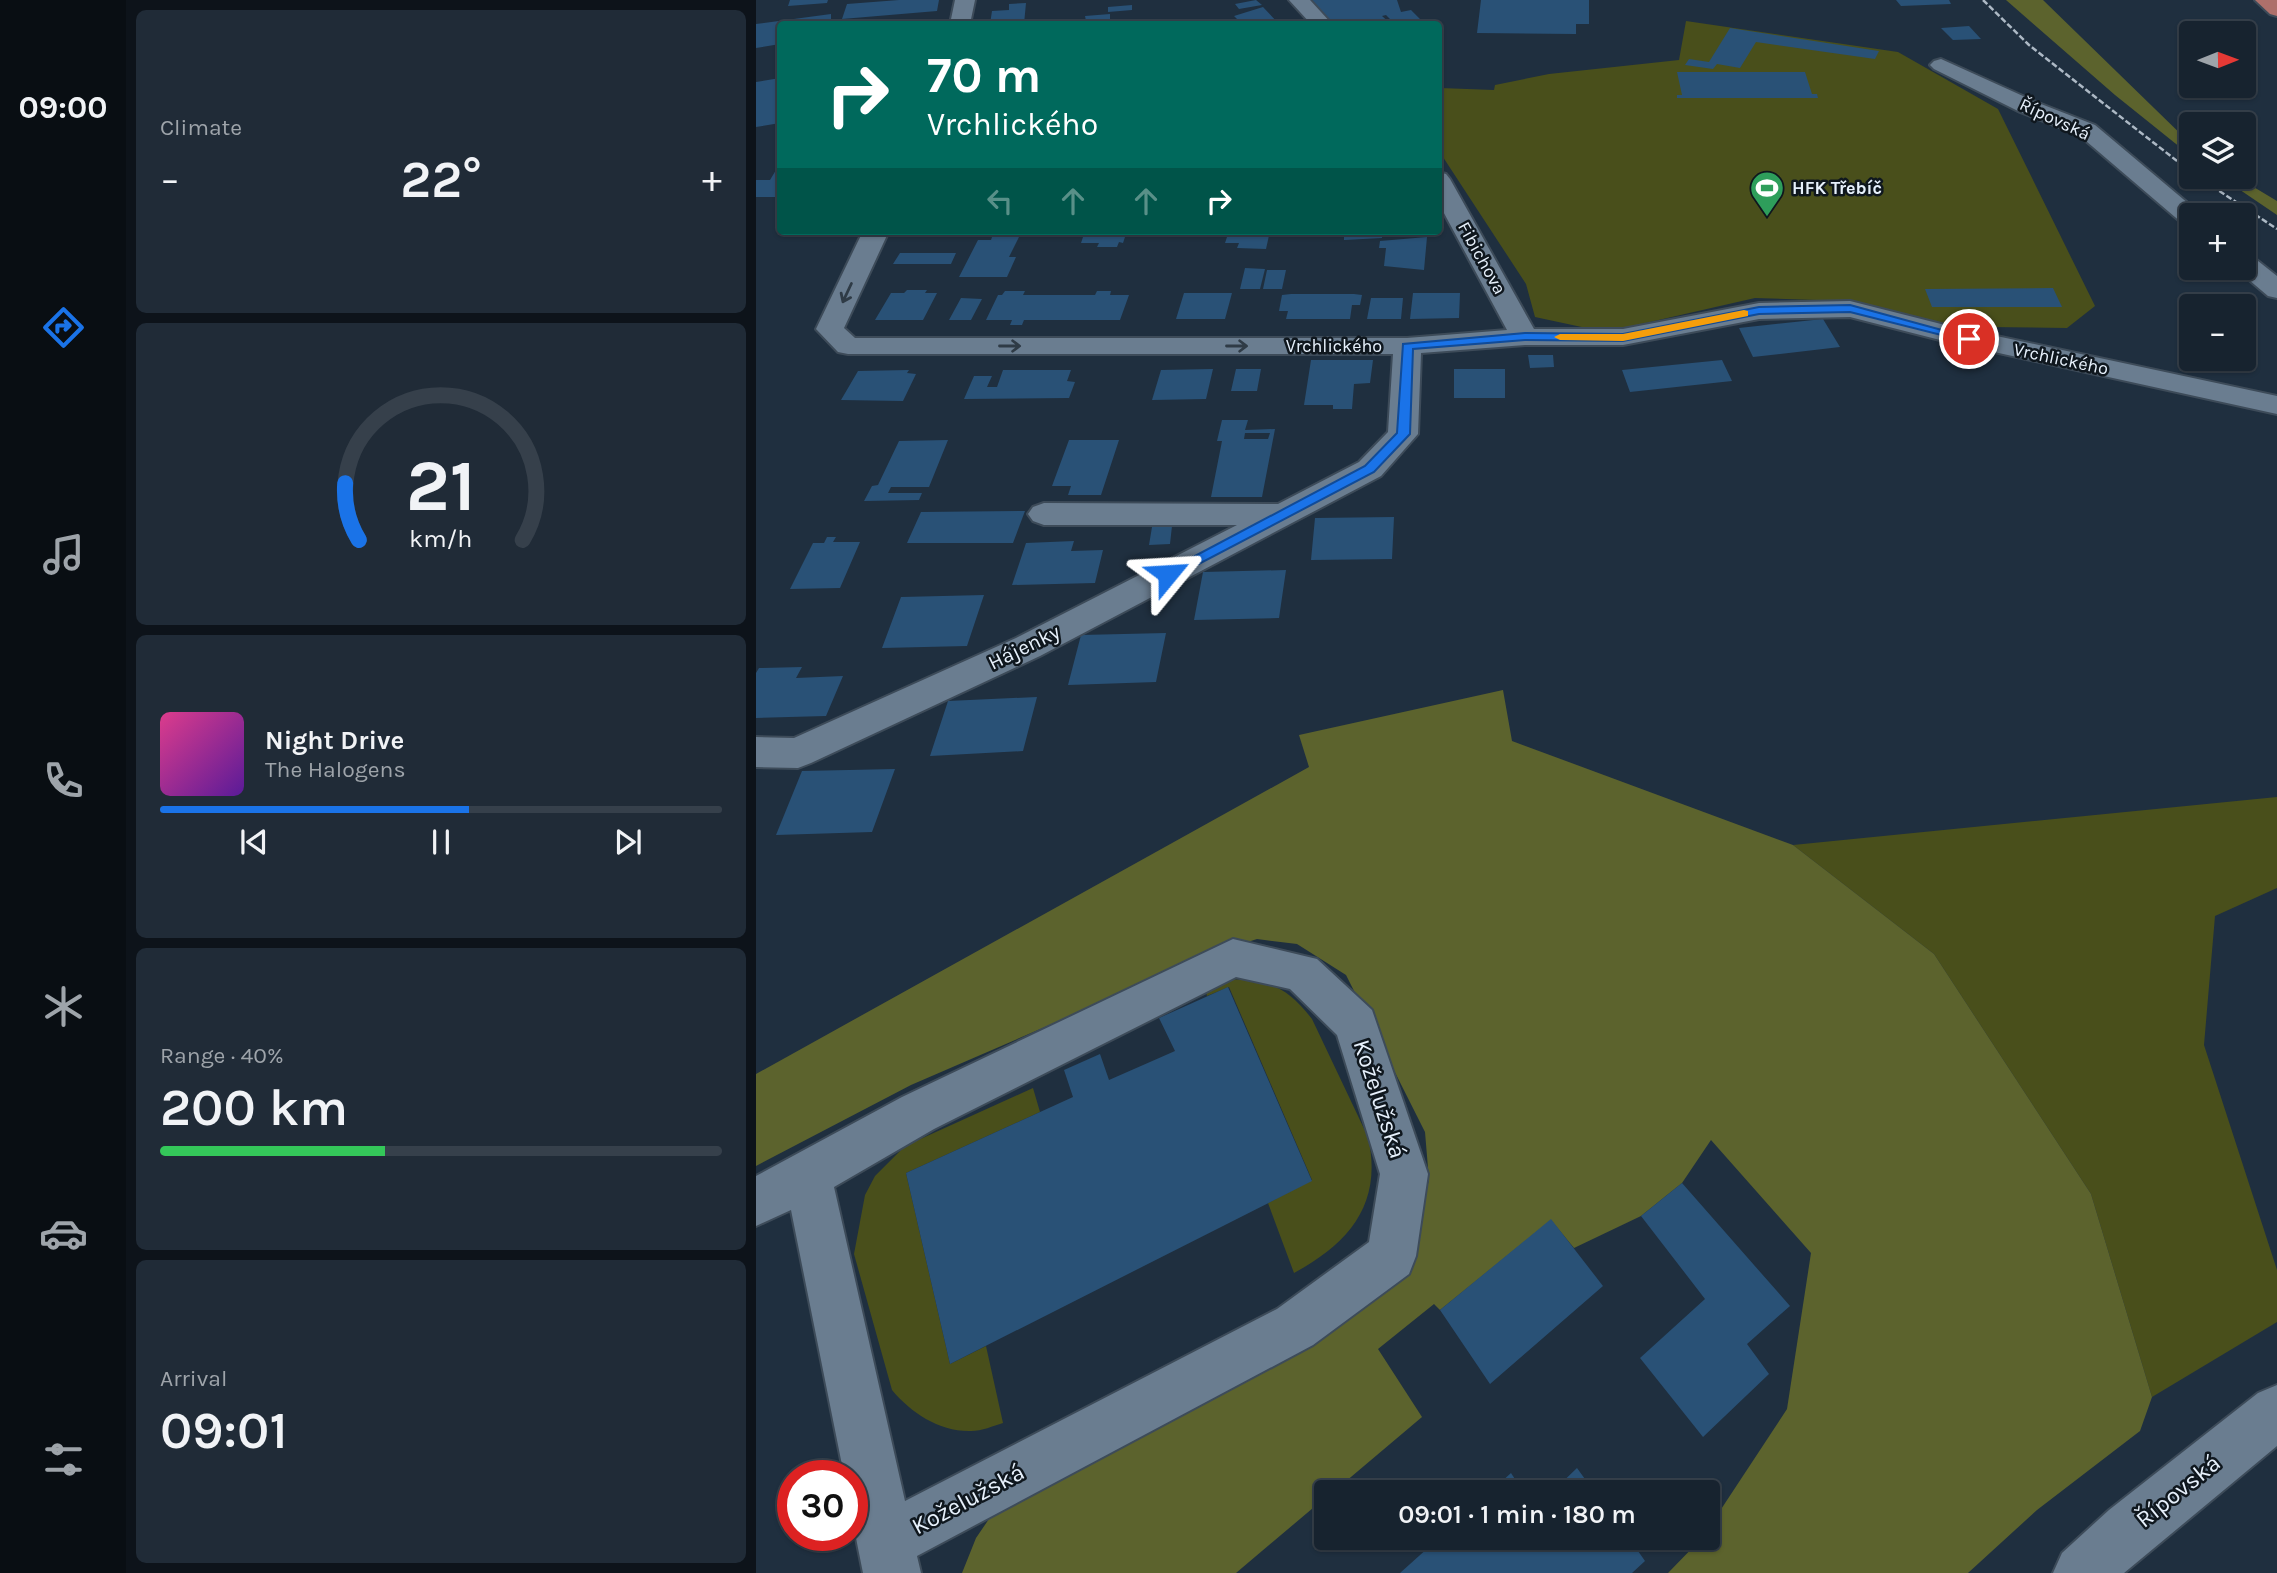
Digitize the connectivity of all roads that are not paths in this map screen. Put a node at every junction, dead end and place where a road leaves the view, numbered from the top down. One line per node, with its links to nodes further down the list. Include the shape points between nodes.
1 (965, 0): 5 (street)
2 (1299, 0): 6 (street)
3 (2265, 0): 4 (main road)
4 (2277, 10)
5 (961, 21)
6 (1319, 21)
7 (1941, 65): 9 (street, Řípovská, via 2087,130)
8 (1442, 186): 13 (street, Fibichova)
9 (2179, 208)
10 (874, 235): 14 (street, Vrchlického, one-way to 14, via 830,329 848,346)
11 (2256, 272): 12 (street)
12 (2277, 290)
13 (1525, 337): 14 (street, Vrchlického); 15 (street, Vrchlického, via 1623,337 1759,311 1850,309)
14 (1407, 346): 17 (street, Hájenky, via 1404,434 1370,469)
15 (2277, 405)
16 (1044, 514): 17 (street, Hájenky)
17 (1284, 514): 18 (street, Hájenky, via 1028,647 799,753)
18 (756, 752)
19 (808, 1177): 20 (street, Koželužská); 22 (street, Koželužská); 22 (street, Koželužská, via 918,1113 1233,958 1301,973 1356,1024 1404,1174 1391,1256 1295,1327)
20 (756, 1202)
21 (2275, 1418): 23 (street, Řípovská, via 2129,1530)
22 (889, 1558)
23 (2081, 1573)

